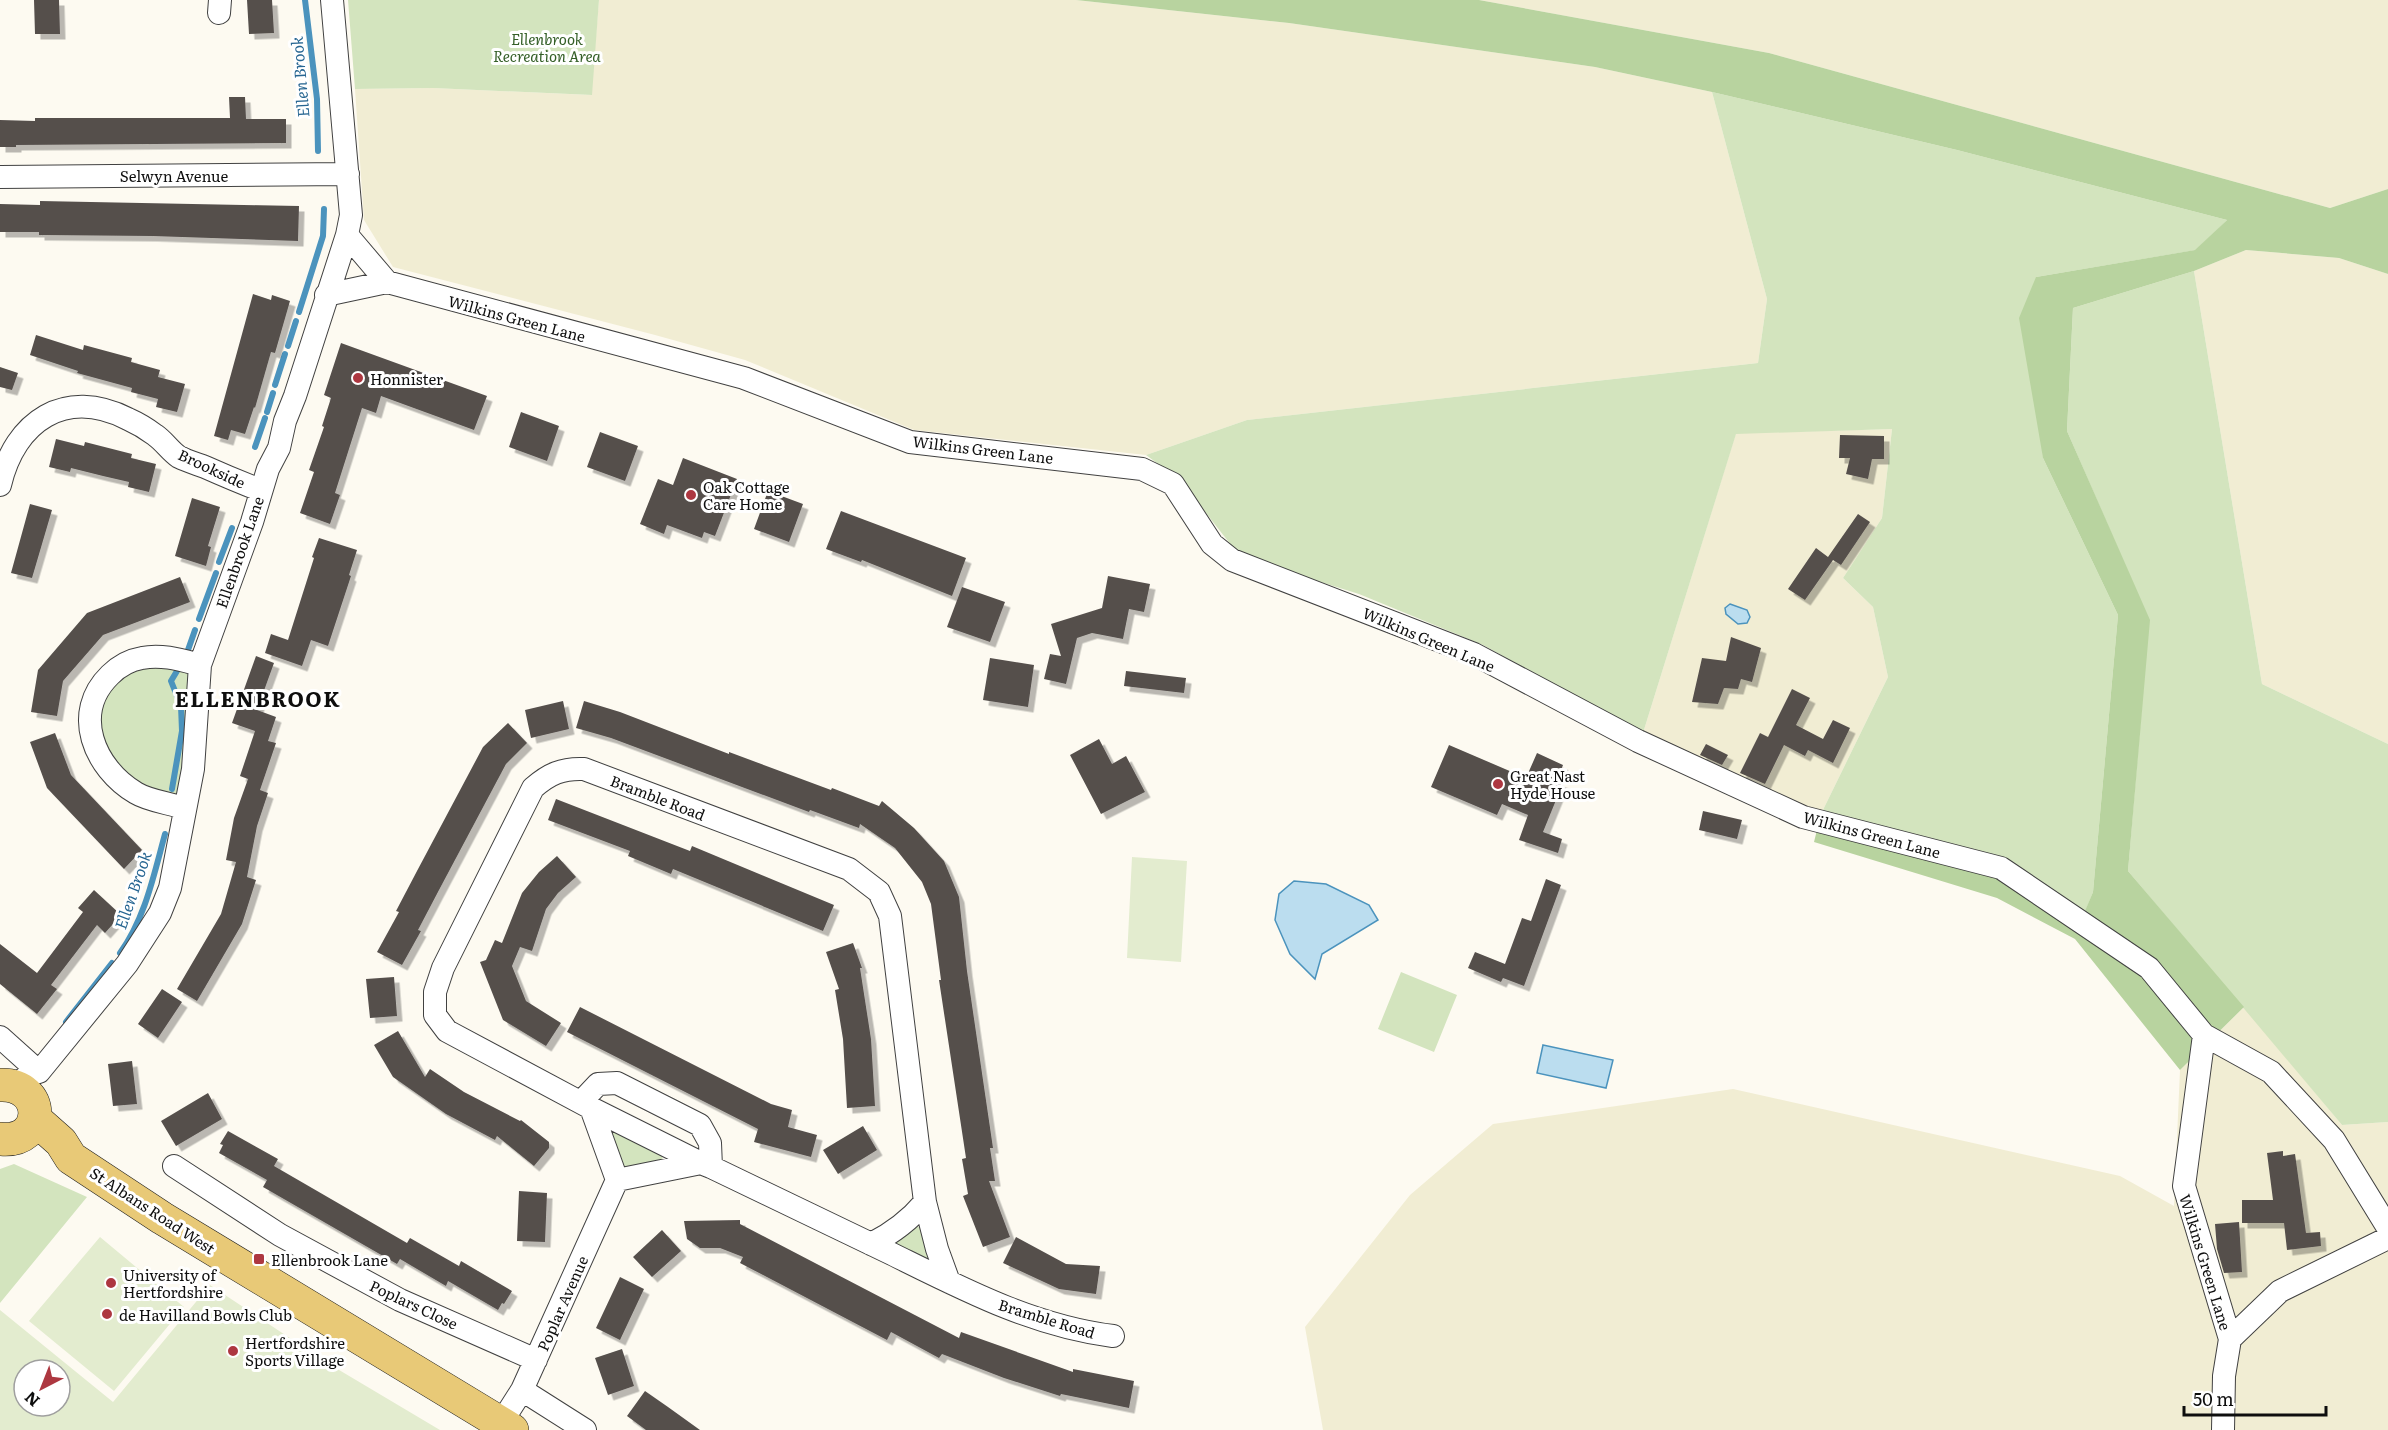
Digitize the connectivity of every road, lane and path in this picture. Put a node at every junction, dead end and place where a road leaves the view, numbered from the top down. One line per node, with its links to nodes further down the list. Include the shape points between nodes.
1 (332, 0): 2 (street, Ellenbrook Lane)
2 (348, 174): 3 (street, Selwyn Avenue); 4 (street, Ellenbrook Lane, via 351,215)
3 (0, 177)
4 (347, 235): 5 (street); 6 (street, Ellenbrook Lane)
5 (387, 282): 6 (street, Wilkins Green Lane); 11 (street, Wilkins Green Lane, via 744,378 910,441 1142,469 1173,484 1212,544 1232,560 1474,654 1638,741 1803,817 2001,868 2150,968)
6 (326, 295): 8 (street, Ellenbrook Lane, via 279,448)
7 (0, 484): 8 (street, Brookside, via 12,450 25,432 40,418 78,406 126,418 154,434 179,456)
8 (260, 490): 9 (street, Ellenbrook Lane)
9 (200, 665): 10 (street, Ellenbrook Lane, via 193,770); 10 (street, via 164,656 129,661 103,682 92,700 88,724 103,765 122,784 138,795)
10 (184, 808): 14 (street, Ellenbrook Lane, via 170,888 160,913)
11 (2204, 1035): 19 (street, via 2271,1072 2334,1140); 24 (street, Wilkins Green Lane, via 2184,1186)
12 (0, 1037): 14 (street, St Albans Road West)
13 (586, 1105): 15 (street, Bramble Road); 15 (street, via 598,1084 617,1083 699,1125 710,1143); 17 (street); 18 (street, Bramble Road, via 458,1038 435,1015 435,992 443,968 533,788 545,777 567,768 584,769 849,868 879,892 890,916)
14 (17, 1114): 27 (main road, St Albans Road West, via 54,1155 71,1158 162,1218)
15 (706, 1165): 17 (street); 21 (street, Bramble Road)
16 (174, 1166): 25 (street, Poplars Close, via 280,1235 400,1300)
17 (617, 1180): 25 (street, Poplar Avenue)
18 (925, 1202): 21 (street, via 910,1219); 22 (street, Bramble Road)
19 (2388, 1228)
20 (2388, 1238): 24 (street, Wilkins Green Lane, via 2280,1291)
21 (871, 1244): 22 (street, Bramble Road)
22 (949, 1282): 23 (street, Bramble Road, via 1007,1309 1085,1333)
23 (1113, 1336)
24 (2230, 1340): 29 (street, Wilkins Green Lane, via 2224,1376)
25 (536, 1360): 26 (street, Poplar Avenue)
26 (522, 1390): 27 (street, Poplar Avenue); 28 (street)
27 (506, 1426)
28 (585, 1430)
29 (2223, 1430)

